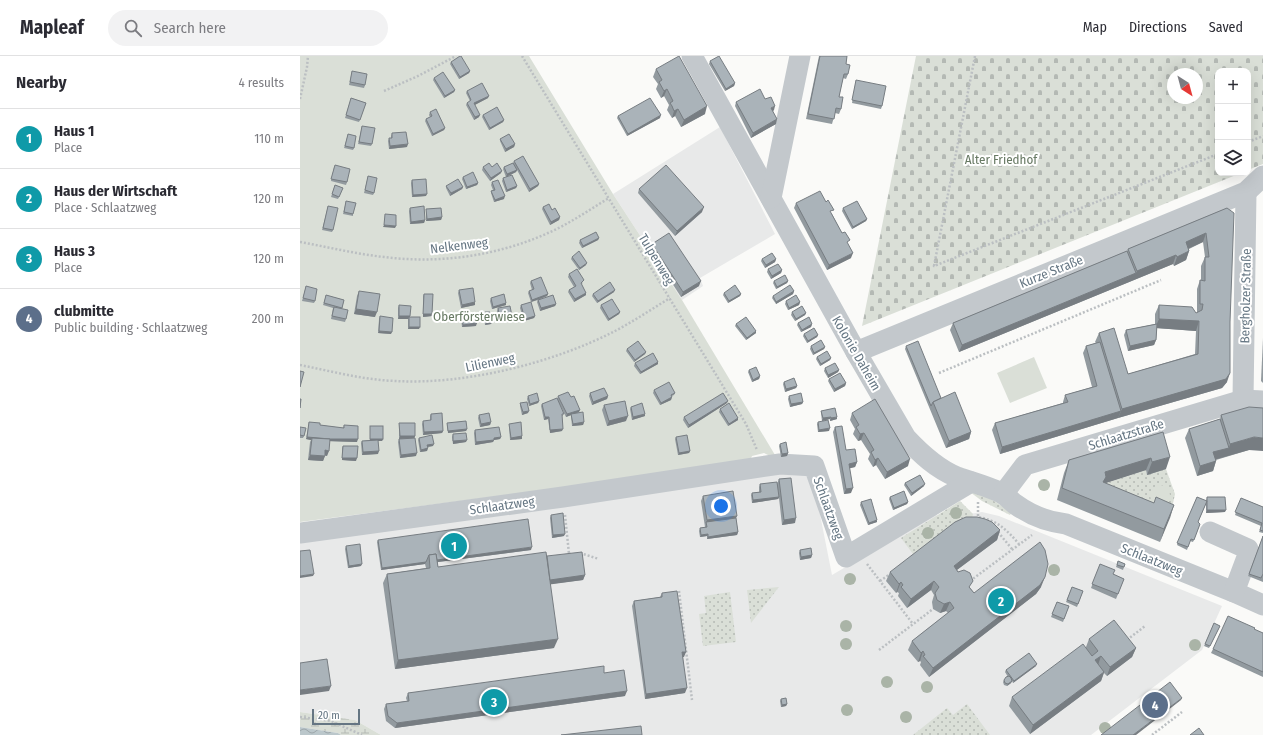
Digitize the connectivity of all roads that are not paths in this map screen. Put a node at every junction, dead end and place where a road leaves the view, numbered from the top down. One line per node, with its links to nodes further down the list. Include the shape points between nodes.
1 (800, 56): 5 (street)
2 (699, 58): 5 (street, Kolonie Daheim)
3 (1263, 176): 4 (street)
4 (1246, 192): 6 (street, Kurze Straße); 7 (street, Bergholzer Straße)
5 (771, 198): 6 (street, Kolonie Daheim)
6 (856, 352): 8 (street, Kolonie Daheim, via 910,442 940,468)
7 (1253, 400): 9 (street, Schlaatzstraße, via 1025,465)
8 (971, 482): 9 (street, Schlaatzweg); 11 (street, Schlaatzweg, via 846,557 814,466 780,464)
9 (1003, 494): 12 (street, Schlaatzweg, via 1026,512 1040,518 1066,524)
10 (1210, 532): 12 (street, via 1248,549)
11 (300, 533)
12 (1234, 592): 13 (street, Schlaatzweg)
13 (1263, 605)

